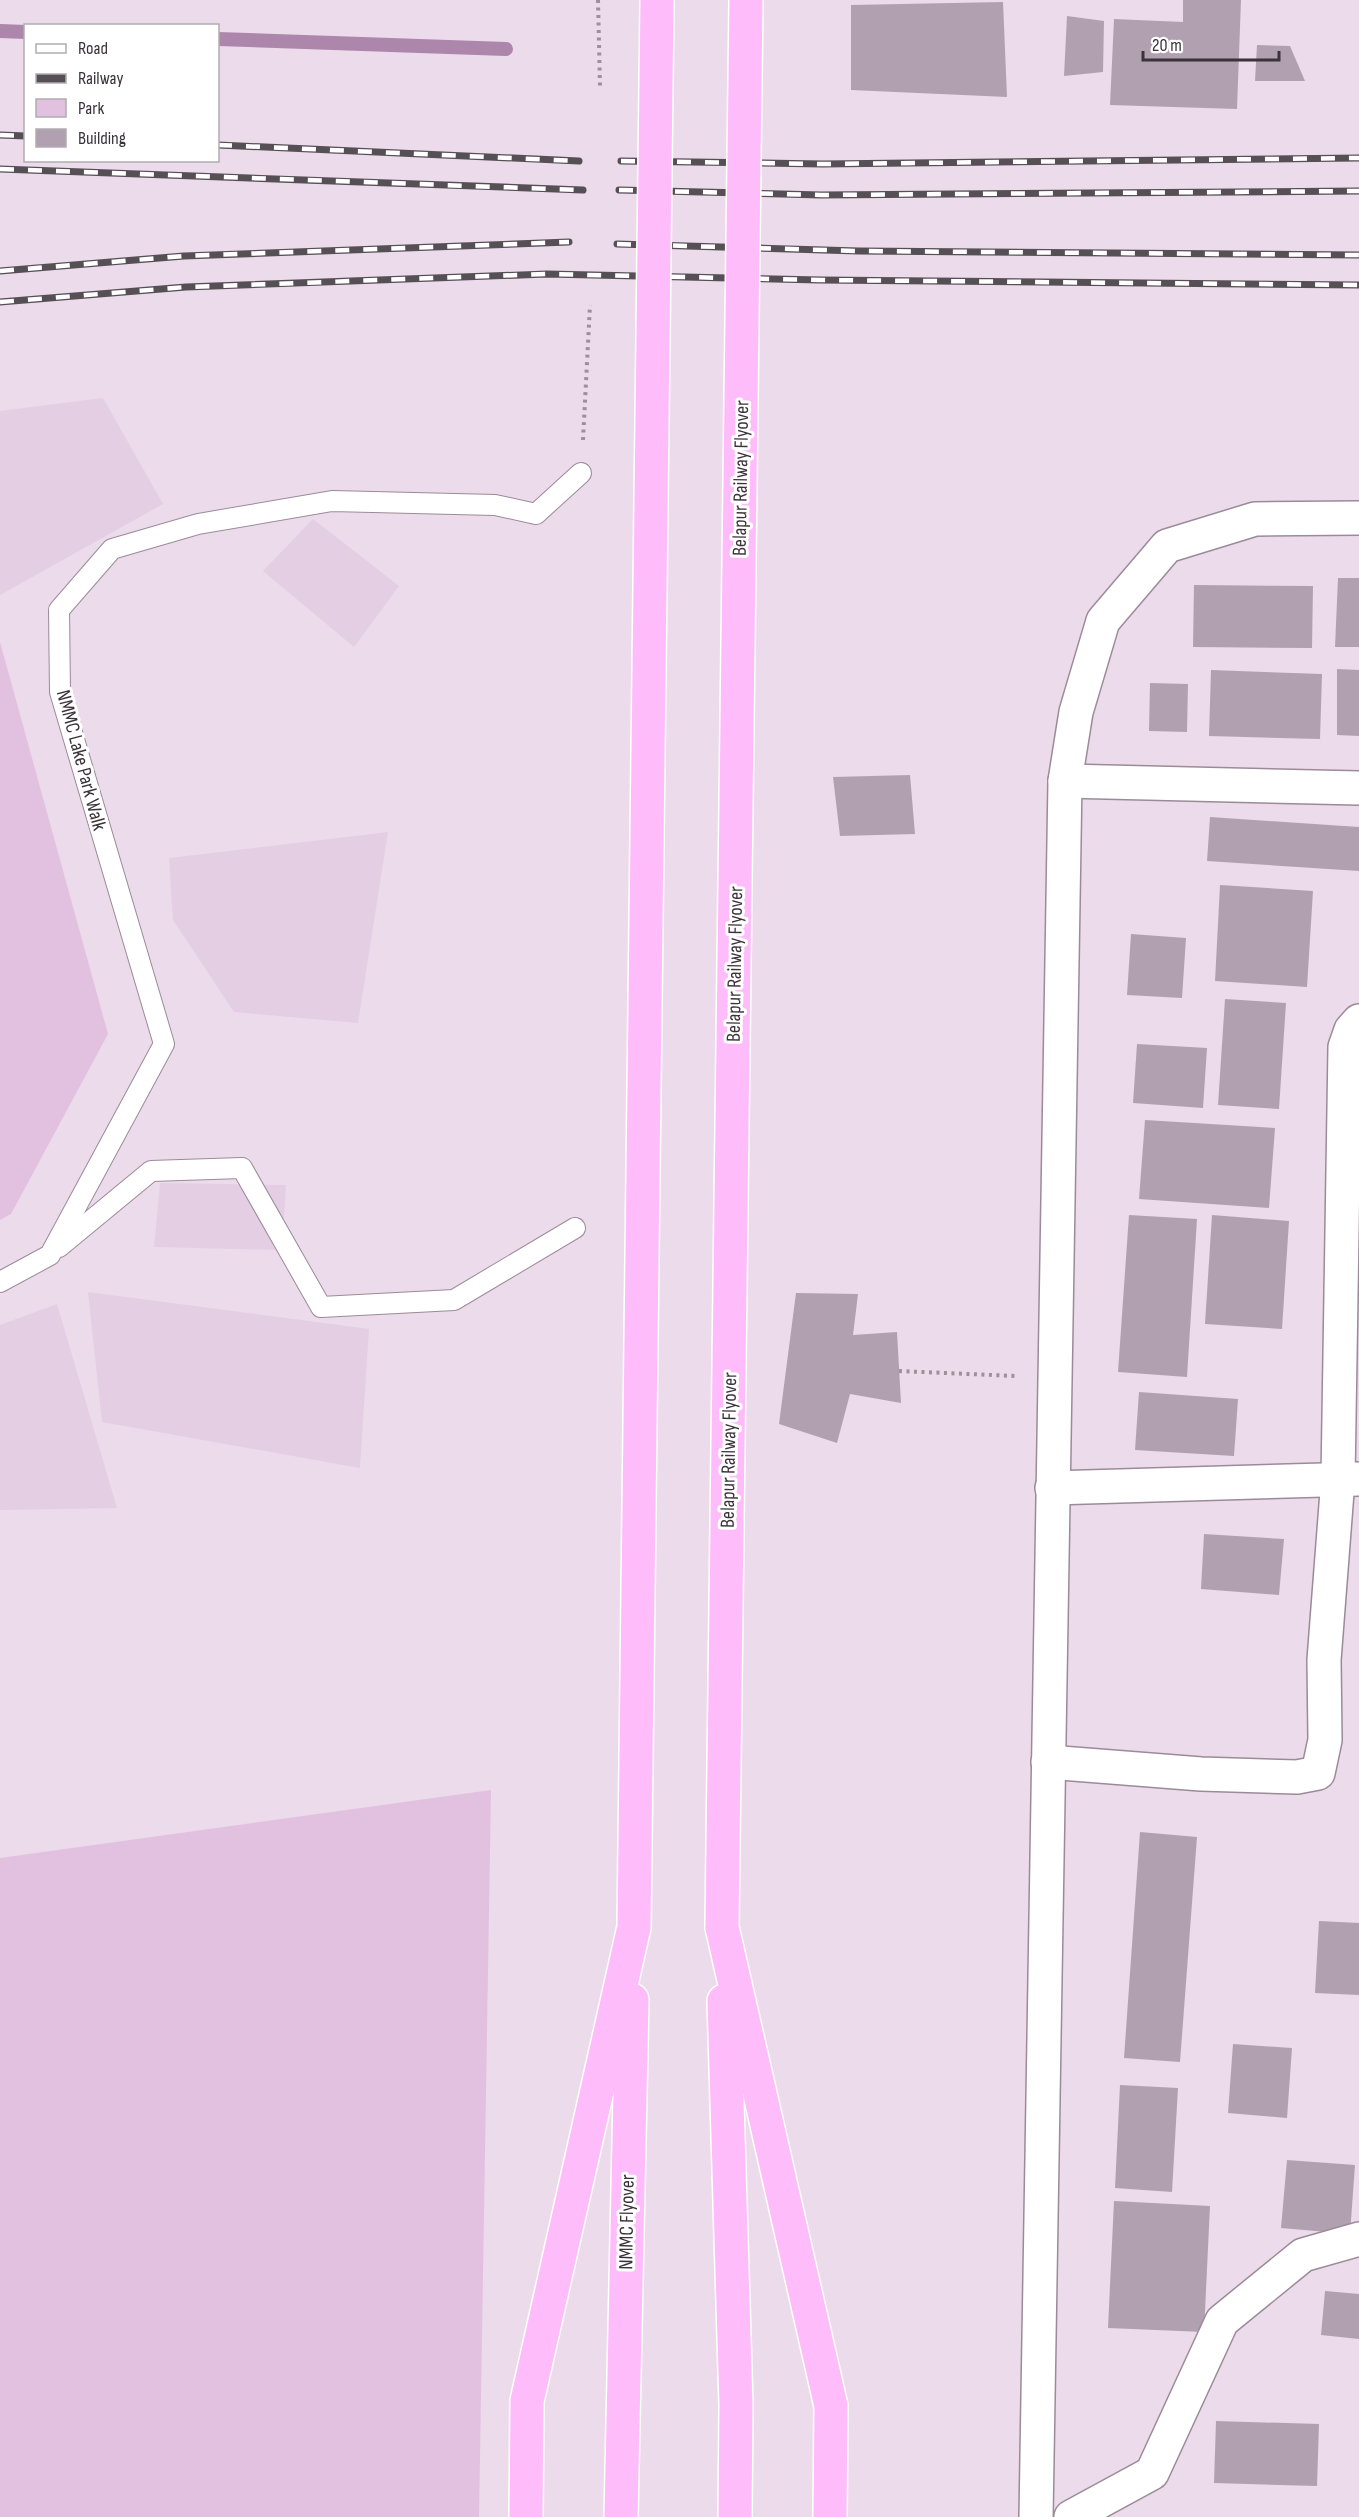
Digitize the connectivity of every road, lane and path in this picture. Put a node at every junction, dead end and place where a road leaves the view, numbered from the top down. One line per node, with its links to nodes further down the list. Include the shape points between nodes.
1 (598, 0): 4 (path)
2 (657, 0): 19 (highway, bridge)
3 (746, 0): 20 (highway, Belapur Railway Flyover, bridge)
4 (600, 86)
5 (590, 306): 6 (path)
6 (581, 473): 12 (lane, NMMC Lake Park Walk, via 536,514 495,505 332,501 198,524 112,549 59,610 60,692 164,1044)
7 (1359, 518): 8 (street, via 1256,519 1167,546 1103,621 1076,712)
8 (1065, 781): 9 (street); 15 (street)
9 (1359, 788)
10 (1359, 1021): 16 (street, via 1351,1030 1346,1047)
11 (575, 1228): 12 (lane, via 454,1300 321,1307 242,1168 151,1171)
12 (50, 1255): 13 (lane)
13 (0, 1282)
14 (899, 1371): 15 (path)
15 (1054, 1378): 17 (street)
16 (1348, 1479): 17 (street); 18 (street, via 1324,1660 1325,1740 1318,1773 1297,1777 1201,1774)
17 (1052, 1488): 18 (street)
18 (1048, 1762): 26 (street)
19 (634, 1926): 22 (highway, via 527,2401); 23 (highway, NMMC Flyover)
20 (722, 1927): 24 (highway, via 736,2405); 25 (highway, via 831,2406)
21 (1359, 2239): 27 (street, via 1303,2255 1222,2321 1152,2473)
22 (526, 2517)
23 (621, 2517)
24 (735, 2517)
25 (830, 2517)
26 (1036, 2517)
27 (1071, 2517)

